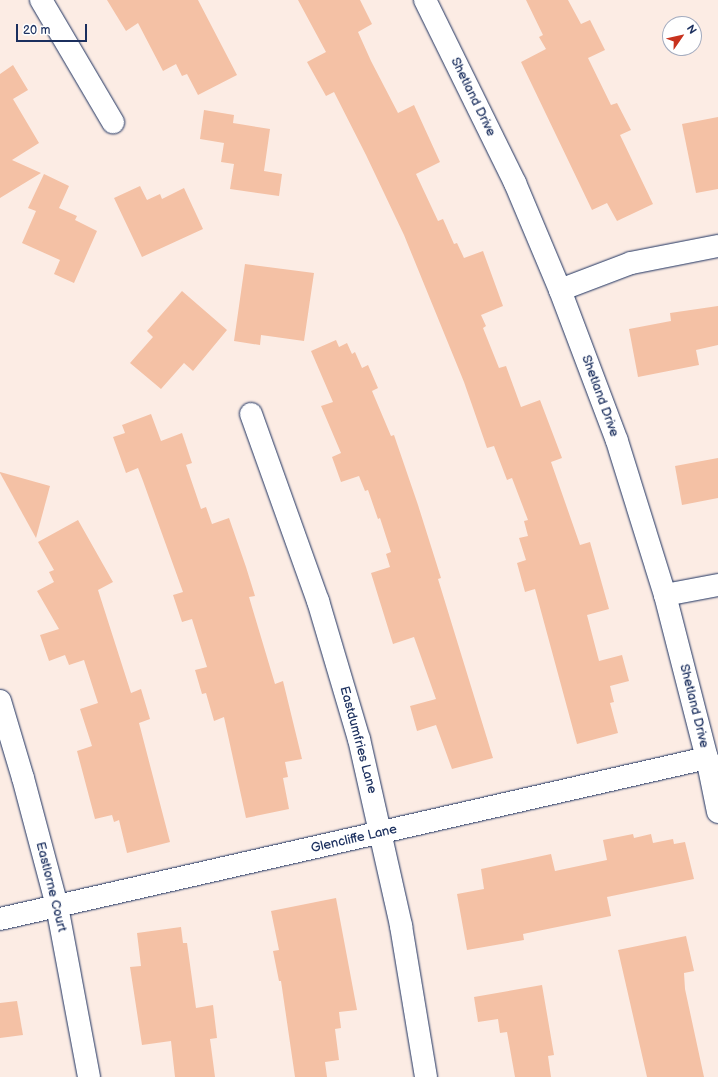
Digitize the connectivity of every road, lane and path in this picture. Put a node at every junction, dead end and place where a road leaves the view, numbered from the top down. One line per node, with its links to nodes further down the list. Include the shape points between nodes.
1 (41, 0): 3 (street)
2 (425, 0): 5 (street, Shetland Drive, via 515,184)
3 (112, 122)
4 (718, 246): 5 (street, via 631,263)
5 (560, 290): 8 (street, Shetland Drive, via 617,441)
6 (251, 414): 12 (street, Eastdumfries Lane, via 318,601 359,739)
7 (718, 585): 8 (street)
8 (665, 595): 10 (street, Shetland Drive)
9 (0, 701): 13 (street, Eastlorne Court)
10 (707, 758): 11 (street, Shetland Drive); 12 (street, Glencliffe Lane)
11 (718, 812)
12 (382, 832): 13 (street, Glencliffe Lane); 16 (street, Eastdumfries Lane, via 402,926)
13 (56, 906): 14 (street, Glencliffe Lane); 15 (street, Eastlorne Court)
14 (0, 919)
15 (88, 1077)
16 (426, 1077)

